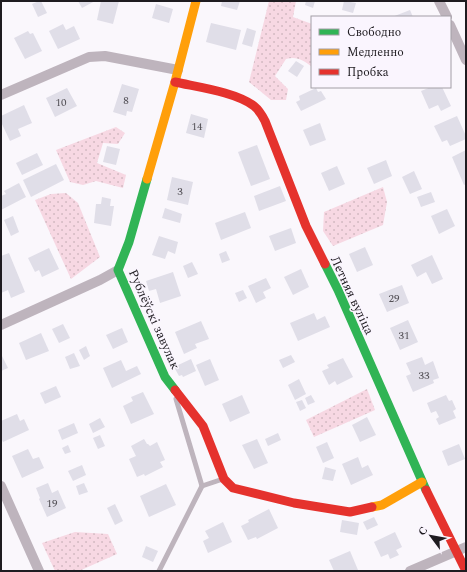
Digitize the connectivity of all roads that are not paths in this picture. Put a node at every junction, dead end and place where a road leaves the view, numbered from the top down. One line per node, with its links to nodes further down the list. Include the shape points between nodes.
1 (196, 1): 6 (street, Рублёўскі завулак)
2 (439, 1): 3 (street)
3 (446, 16)
4 (451, 27): 5 (street)
5 (466, 60)
6 (178, 70): 7 (street, Рублёўскі завулак); 8 (street, via 105,56 89,57)
7 (175, 82): 9 (street, Рублёўскі завулак, via 129,242); 13 (street, Летняя вуліца, via 222,93 252,104 266,121 306,226 338,290)
8 (1, 95)
9 (118, 270): 10 (street); 11 (street, Рублёўскі завулак, via 165,377)
10 (1, 325)
11 (173, 388): 12 (street, Рублёўскі завулак, via 203,426); 15 (lane)
12 (224, 479): 13 (street, via 233,488 294,503 350,512 382,505); 15 (lane)
13 (422, 482): 16 (street, Летняя вуліца)
14 (1, 486): 17 (street)
15 (202, 486): 18 (lane)
16 (461, 549): 19 (street); 20 (street, Летняя вуліца)
17 (38, 571)
18 (159, 571)
19 (410, 571)
20 (466, 571)

